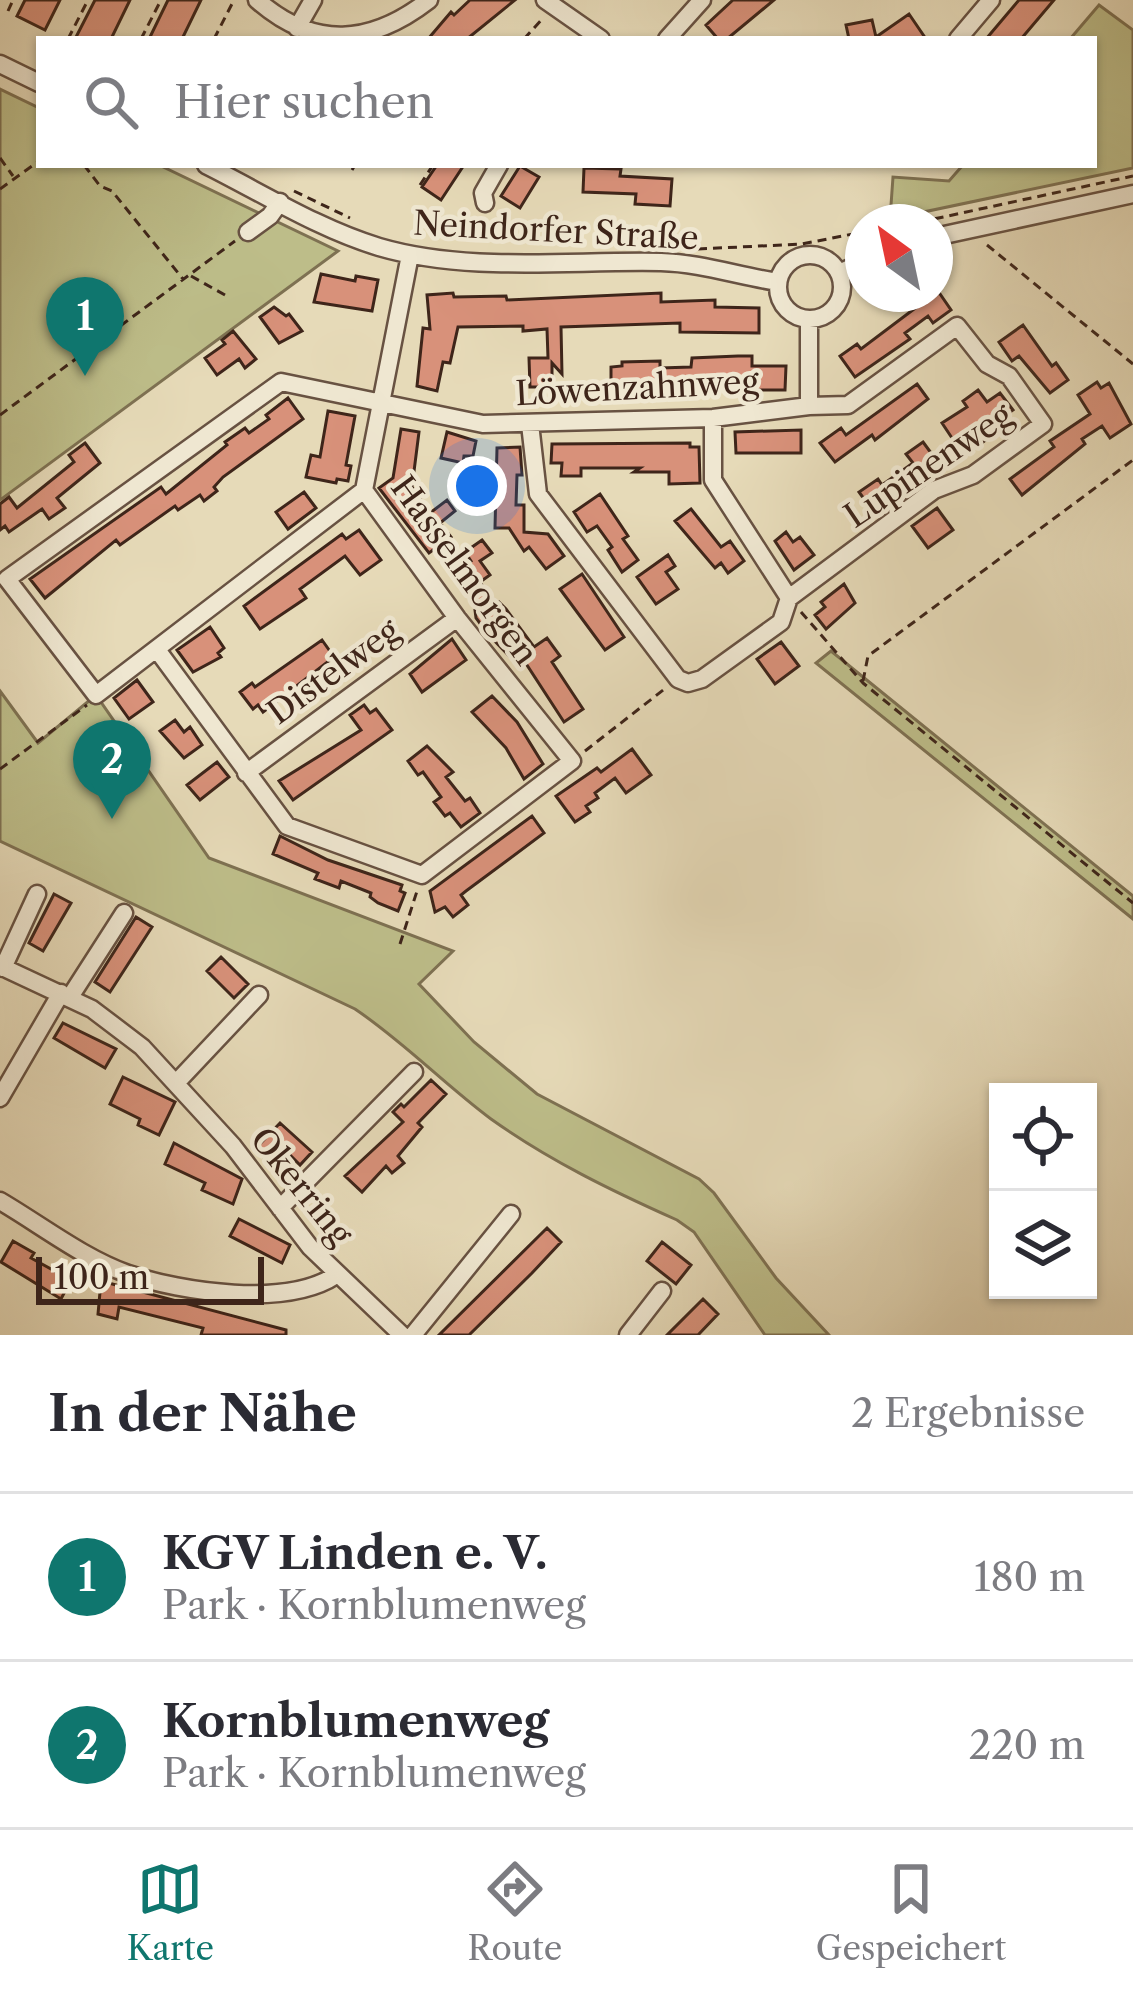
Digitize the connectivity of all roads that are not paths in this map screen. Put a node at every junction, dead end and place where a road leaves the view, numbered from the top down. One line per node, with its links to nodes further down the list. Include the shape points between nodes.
1 (257, 0): 7 (street)
2 (313, 0): 7 (street)
3 (429, 0): 9 (street, via 388,28)
4 (702, 0): 11 (street)
5 (991, 0): 12 (street)
6 (550, 3): 10 (street)
7 (297, 28): 8 (street)
8 (322, 36)
9 (340, 36)
10 (598, 36)
11 (671, 36)
12 (961, 36)
13 (0, 64): 14 (street)
14 (36, 82)
15 (214, 168): 18 (street, Neindorfer Straße)
16 (498, 168): 19 (street)
17 (1133, 194): 20 (street)
18 (287, 197): 21 (street); 22 (street, Neindorfer Straße, via 352,238)
19 (484, 203)
20 (953, 228)
21 (248, 232)
22 (410, 255): 25 (street, Neindorfer Straße, via 666,262); 27 (street, Hasselmorgen)
23 (845, 270): 24 (street)
24 (838, 273): 25 (street, via 808,255 788,263); 26 (street, via 836,306)
25 (778, 282): 26 (street, via 788,312)
26 (809, 320): 28 (street)
27 (382, 403): 30 (street, Löwenzahnweg, via 483,424); 31 (street, Hasselmorgen); 34 (street, Löwenzahnweg, via 281,382 7,579 97,694)
28 (809, 406): 29 (street, Löwenzahnweg); 32 (street, Lupinenweg, via 848,405 957,326 987,364 1010,376 1043,424 974,475 934,490)
29 (713, 418): 30 (street, Löwenzahnweg); 32 (street, via 713,481)
30 (530, 424): 32 (street, Lupinenweg, via 538,494 678,679 702,679 781,622)
31 (364, 490): 33 (street, Hasselmorgen); 34 (street)
32 (789, 598)
33 (457, 618): 35 (street, Distelweg); 35 (street, Hasselmorgen, via 572,761 422,874 287,826)
34 (158, 651): 35 (street)
35 (246, 773)
36 (37, 894): 38 (street)
37 (124, 913): 39 (street)
38 (2, 967): 39 (street, Okerring)
39 (66, 995): 42 (street, Okerring, via 119,1028); 43 (street)
40 (259, 995): 42 (street)
41 (414, 1072): 45 (street)
42 (177, 1082): 45 (street, Okerring)
43 (0, 1098)
44 (0, 1201): 47 (street, Okerring, via 101,1262 167,1283 286,1293)
45 (280, 1208): 47 (street, Okerring)
46 (511, 1214): 50 (street)
47 (335, 1275): 49 (street)
48 (662, 1291): 51 (street)
49 (402, 1335)
50 (413, 1335)
51 (628, 1335)

